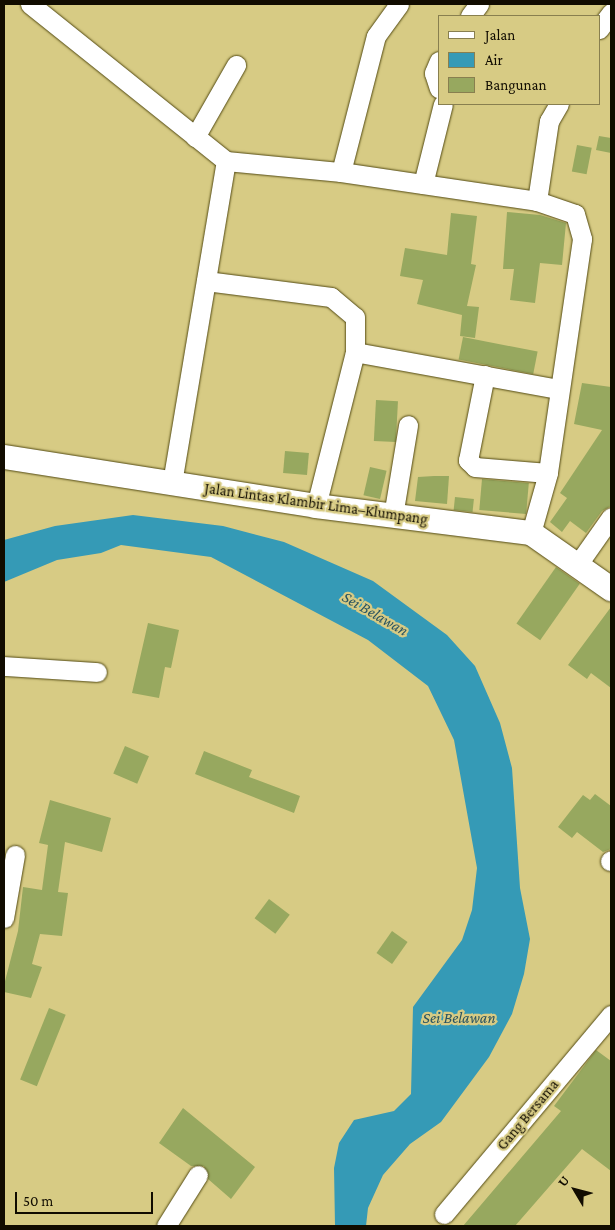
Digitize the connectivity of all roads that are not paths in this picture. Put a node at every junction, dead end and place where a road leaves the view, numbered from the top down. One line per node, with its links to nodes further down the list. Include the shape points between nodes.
1 (30, 4): 12 (street)
2 (399, 4): 14 (street, via 376,36)
3 (480, 4): 5 (street)
4 (611, 13): 6 (street)
5 (471, 15)
6 (600, 28)
7 (438, 63): 9 (street, via 434,73)
8 (236, 66): 12 (street)
9 (438, 85)
10 (443, 105): 15 (street)
11 (558, 105): 16 (street, via 550,121)
12 (195, 136): 13 (street)
13 (226, 161): 14 (street); 17 (street)
14 (341, 172): 15 (street)
15 (423, 184): 16 (street)
16 (537, 201): 20 (street, via 575,214 582,239)
17 (206, 281): 18 (street, via 335,299 355,316); 24 (street)
18 (355, 352): 19 (street); 25 (street)
19 (485, 375): 20 (street); 23 (street, via 468,460 475,467)
20 (558, 389): 23 (street)
21 (408, 425): 26 (street)
22 (4, 457): 24 (main road, Jalan Lintas Klambir Lima–Klumpang)
23 (548, 473): 28 (street)
24 (172, 483): 25 (main road, Jalan Lintas Klambir Lima–Klumpang)
25 (316, 506): 26 (main road, Jalan Lintas Klambir Lima–Klumpang)
26 (394, 516): 28 (main road, Jalan Lintas Klambir Lima–Klumpang)
27 (611, 517): 29 (street)
28 (530, 532): 29 (main road, Jalan Lintas Klambir Lima–Klumpang)
29 (578, 564): 30 (main road, Jalan Lintas Klambir Lima–Klumpang)
30 (611, 589)
31 (4, 666): 32 (street)
32 (97, 672)
33 (16, 855): 34 (street)
34 (4, 918)
35 (611, 1015): 37 (street, Gang Bersama)
36 (198, 1174): 38 (street)
37 (444, 1214)
38 (166, 1226)

